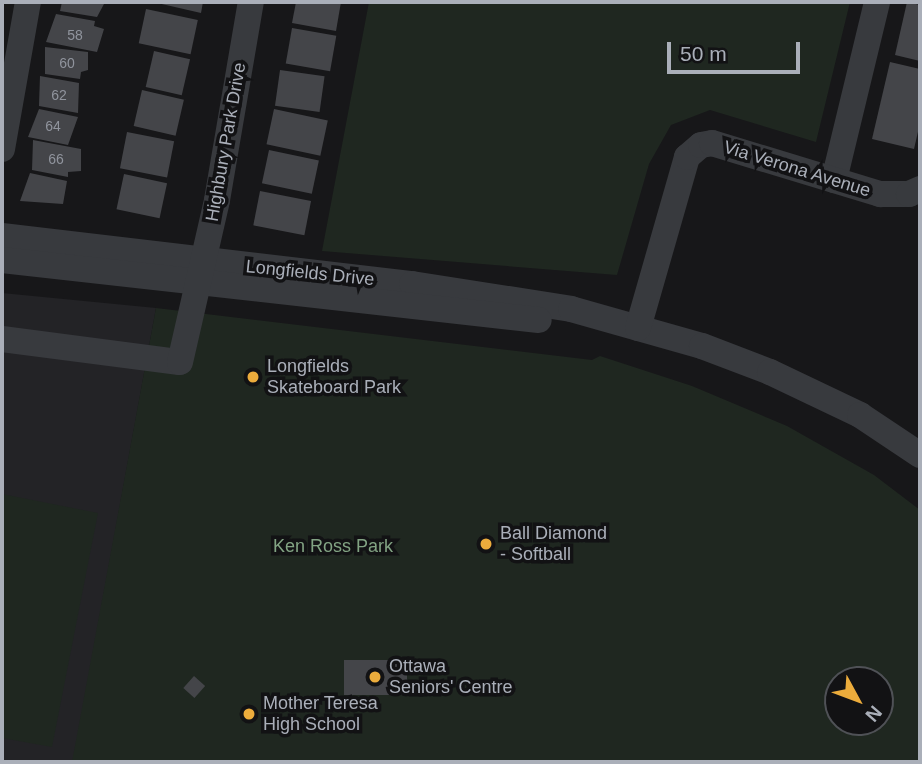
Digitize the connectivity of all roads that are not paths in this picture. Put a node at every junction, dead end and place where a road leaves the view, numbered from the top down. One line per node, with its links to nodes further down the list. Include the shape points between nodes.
1 (28, 2): 4 (street)
2 (251, 2): 9 (street, Highbury Park Drive)
3 (877, 2): 5 (street)
4 (2, 149)
5 (834, 180): 6 (street, Via Verona Avenue, via 880,194); 10 (street, Via Verona Avenue, via 712,143 694,149 687,157)
6 (920, 189)
7 (2, 236): 9 (street, Longfields Drive)
8 (2, 260): 9 (street, Longfields Drive)
9 (201, 271): 10 (street, Longfields Drive, via 410,308); 11 (street, Highbury Park Drive, via 180,362)
10 (627, 326): 12 (street, Longfields Drive, via 702,346 796,384 860,415)
11 (2, 339)
12 (920, 455)

